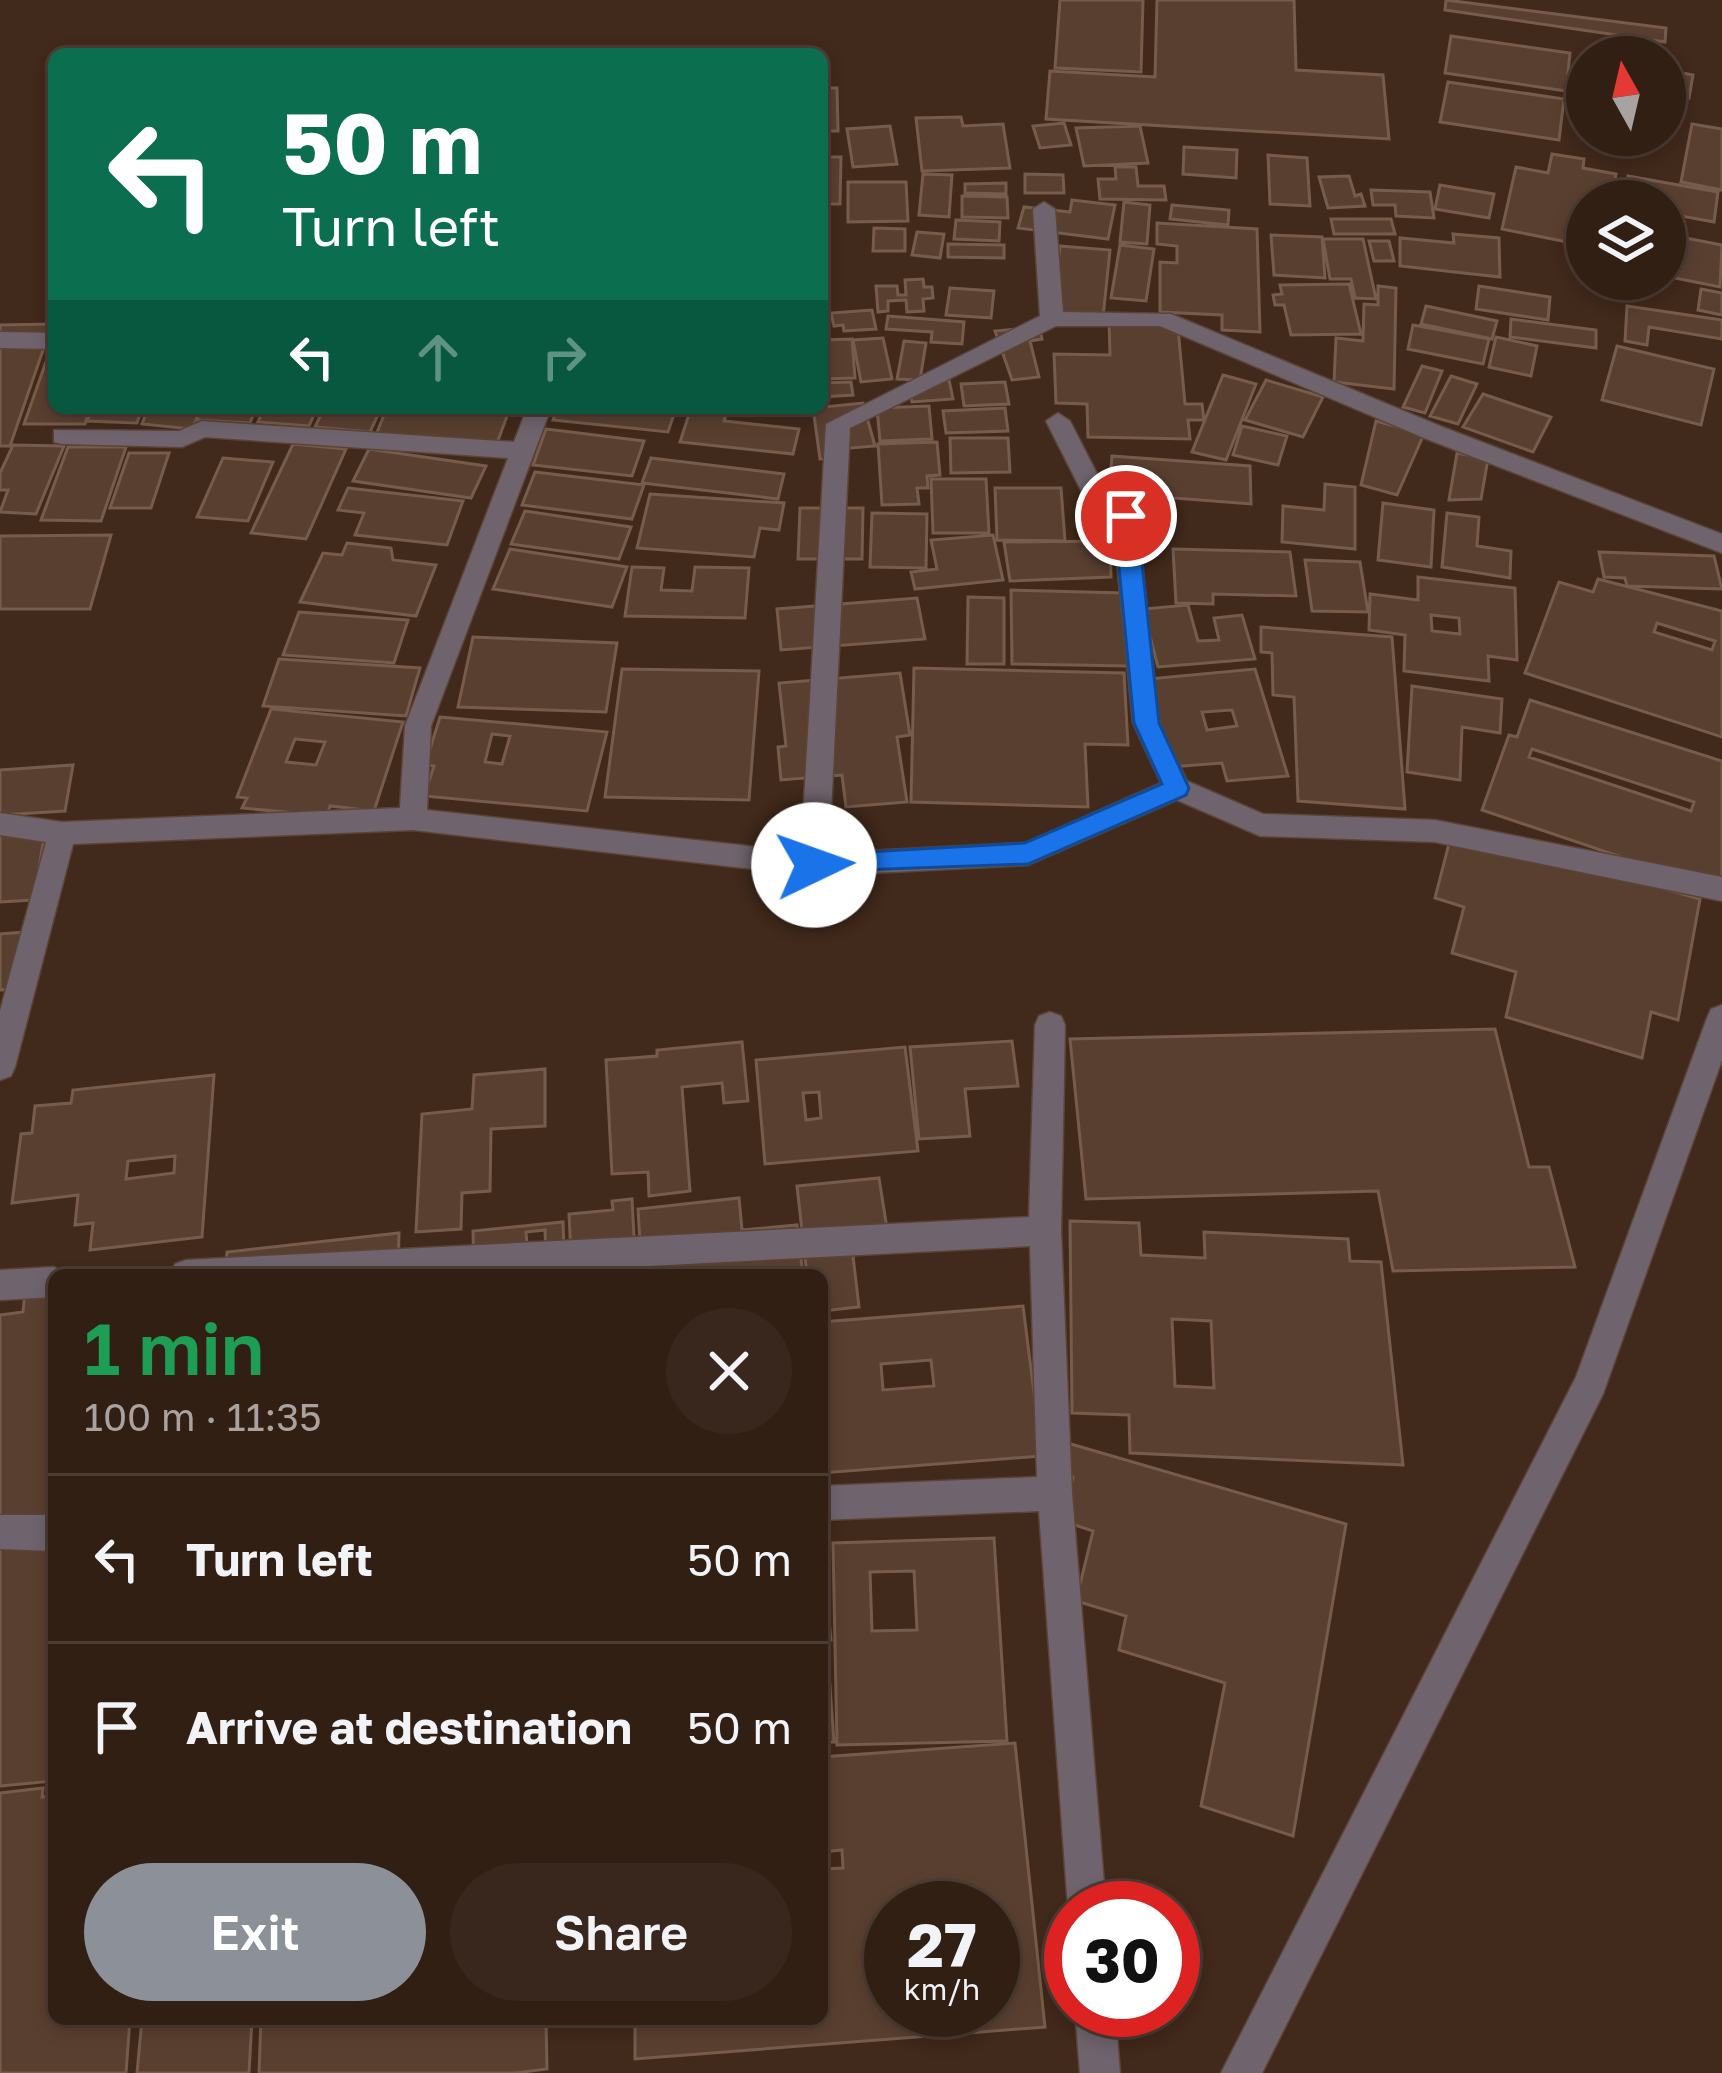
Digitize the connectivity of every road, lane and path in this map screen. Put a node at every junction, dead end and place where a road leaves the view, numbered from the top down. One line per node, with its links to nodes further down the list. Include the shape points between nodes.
1 (1044, 209): 2 (street)
2 (1052, 319): 9 (street, via 1163,319); 14 (street, via 838,424)
3 (0, 340): 4 (street)
4 (48, 340)
5 (537, 414): 8 (street)
6 (1058, 421): 10 (street, via 1104,512 1126,516 1146,723)
7 (62, 436): 8 (street, via 182,439 202,429)
8 (525, 452): 11 (street, via 418,726)
9 (1722, 544)
10 (1177, 788): 14 (street, via 1028,854); 15 (street, via 1260,825 1435,831)
11 (413, 819): 13 (street); 14 (street)
12 (0, 824): 13 (street)
13 (62, 833): 18 (street)
14 (814, 865)
15 (1722, 889)
16 (1722, 1018): 30 (street, via 1591,1383)
17 (1050, 1025): 19 (street)
18 (0, 1066)
19 (1045, 1231): 20 (street); 23 (street)
20 (303, 1269)
21 (48, 1282): 22 (street)
22 (0, 1285)
23 (1055, 1492): 24 (street); 27 (street)
24 (828, 1503)
25 (0, 1532): 26 (street)
26 (48, 1534)
27 (1085, 1881)
28 (1097, 2037): 29 (street)
29 (1100, 2073)
30 (1241, 2073)

